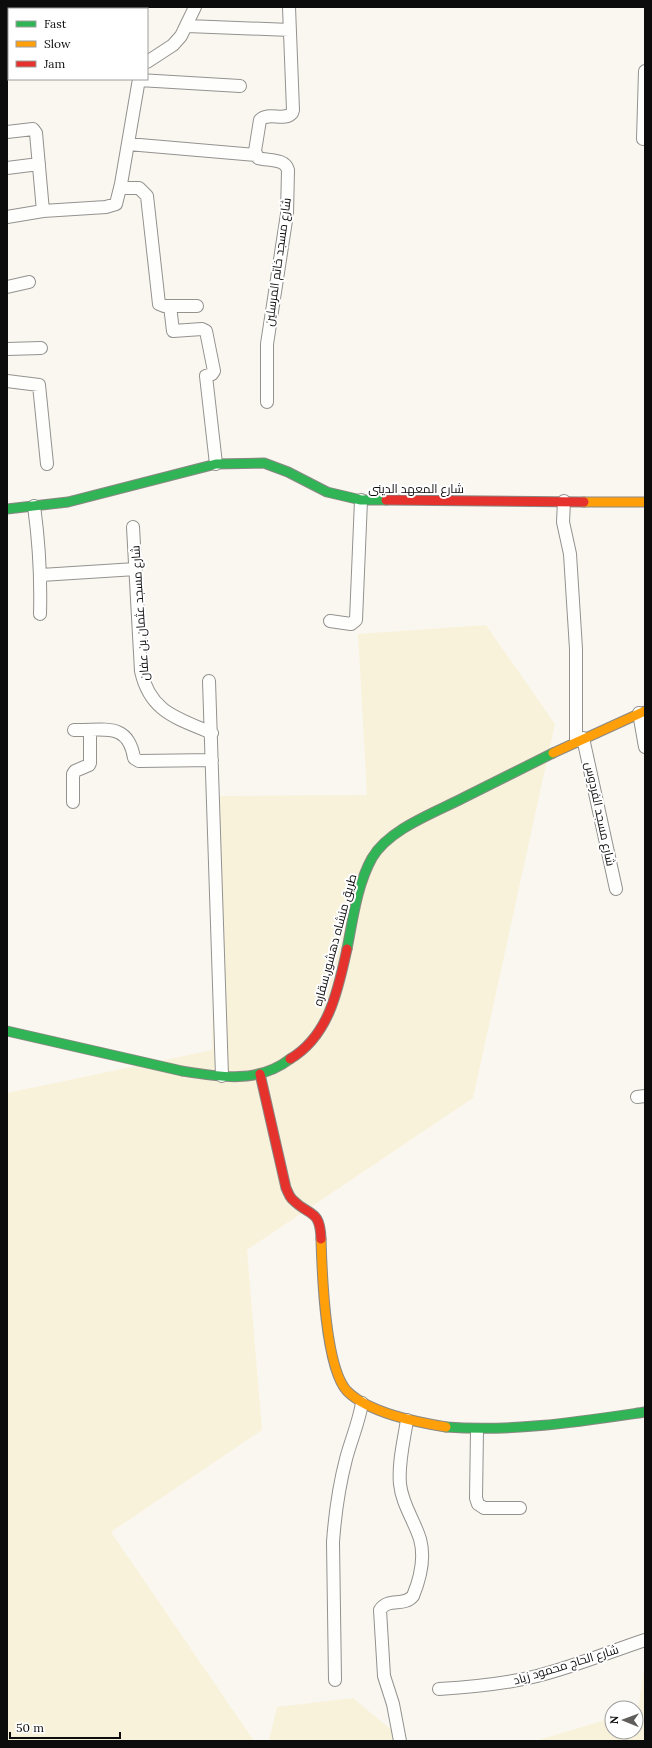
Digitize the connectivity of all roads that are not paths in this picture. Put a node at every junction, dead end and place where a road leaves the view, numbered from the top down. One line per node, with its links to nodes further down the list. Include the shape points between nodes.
1 (195, 7): 3 (street)
2 (289, 7): 4 (street)
3 (187, 26): 4 (street); 5 (street, via 173,45)
4 (290, 30): 13 (street, via 292,113 287,117 266,116 260,120)
5 (148, 61)
6 (645, 71): 11 (street)
7 (139, 80): 12 (street)
8 (148, 80): 9 (street)
9 (240, 86)
10 (7, 132): 14 (street, via 35,130)
11 (642, 139)
12 (128, 144): 13 (street, شارع مسجد خاتم المرسلين); 16 (street)
13 (256, 155): 26 (street, شارع مسجد خاتم المرسلين, via 262,159 284,163 288,170 287,214 267,344)
14 (39, 164): 15 (street); 17 (street)
15 (7, 168)
16 (120, 188): 17 (street, via 118,200 112,206); 21 (street, via 139,188 147,196 159,304)
17 (43, 211): 18 (street)
18 (7, 217)
19 (29, 282): 20 (street)
20 (7, 287)
21 (170, 306): 22 (street); 28 (street, via 173,332 202,329 206,331 214,371 206,376)
22 (197, 306)
23 (41, 348): 24 (street)
24 (7, 349)
25 (7, 381): 27 (street, via 39,385)
26 (267, 402)
27 (47, 464)
28 (216, 464): 29 (street, شارع المعهد الدينى, via 264,463 327,492); 32 (street, شارع المعهد الدينى, via 83,499)
29 (361, 500): 30 (street, شارع المعهد الدينى); 38 (street, via 356,620 351,624)
30 (564, 501): 31 (street, شارع المعهد الدينى); 44 (street, شارع مسجد الفردوس, via 563,522 570,554 576,649)
31 (645, 502)
32 (34, 506): 33 (street, شارع المعهد الدينى); 36 (street)
33 (7, 509)
34 (133, 527): 35 (street, شارع مسجد عثمان بن عفان)
35 (136, 569): 36 (street); 43 (street, شارع مسجد عثمان بن عفان, via 141,671 144,684 150,696 164,711)
36 (41, 575): 37 (street)
37 (40, 614)
38 (330, 621)
39 (209, 681): 43 (street)
40 (642, 712): 44 (street, طريق منشاه دهشور,سقاره); 45 (street)
41 (74, 730): 42 (street)
42 (90, 731): 46 (street, via 123,733 130,743 134,758 140,761); 47 (street, via 90,763 73,774)
43 (212, 733): 46 (street)
44 (579, 740): 48 (street, شارع مسجد الفردوس); 50 (street, طريق منشاه دهشور,سقاره, via 407,827 383,844 367,868 342,970 326,1020 305,1049 273,1070)
45 (645, 747)
46 (212, 760): 51 (street)
47 (73, 802)
48 (616, 889)
49 (7, 1031): 51 (street, طريق منشاه دهشور,سقاره, via 182,1071)
50 (260, 1074): 51 (street, طريق منشاه دهشور,سقاره); 52 (street, via 286,1188 290,1198 311,1211 320,1224 331,1347 338,1374 344,1389)
51 (222, 1076)
52 (362, 1403): 54 (street); 58 (street, via 346,1460 334,1523)
53 (645, 1412): 55 (street, via 547,1427)
54 (407, 1420): 55 (street, via 438,1427); 60 (street, via 400,1484 405,1506 420,1540 422,1562 414,1596 405,1602 383,1605 380,1610 384,1676 393,1704)
55 (477, 1430): 56 (street, via 478,1504 484,1508)
56 (520, 1508)
57 (645, 1640): 59 (street, شارع الحاج محمود زياد, via 538,1676 506,1683)
58 (335, 1680)
59 (439, 1689)
60 (400, 1741)

